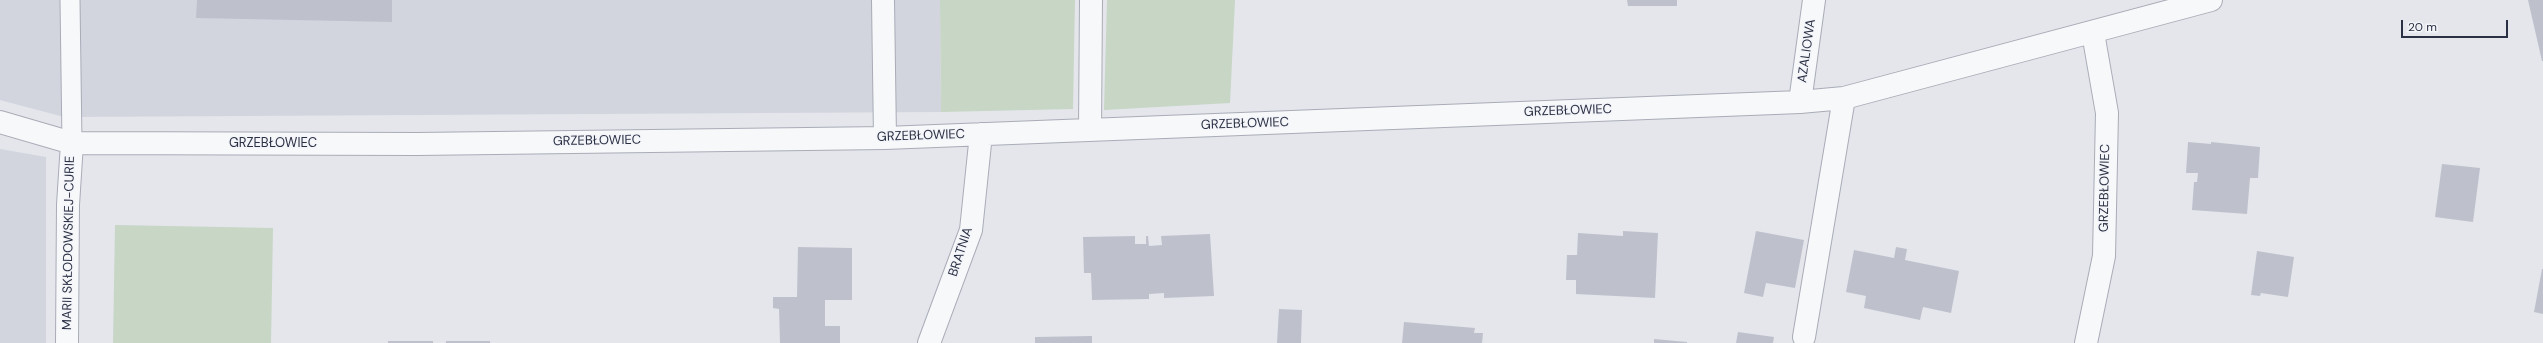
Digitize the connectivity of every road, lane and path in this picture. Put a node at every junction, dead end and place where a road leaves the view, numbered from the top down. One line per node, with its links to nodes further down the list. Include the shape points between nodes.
1 (70, 0): 13 (lane)
2 (883, 0): 12 (street)
3 (1091, 0): 10 (street)
4 (1814, 0): 8 (street, AZALIOWA)
5 (2210, 0): 6 (street, GRZEBŁOWIEC)
6 (2093, 33): 7 (street, GRZEBŁOWIEC); 17 (street, GRZEBŁOWIEC, via 2107,113 2104,248)
7 (1844, 98): 8 (street, GRZEBŁOWIEC); 14 (street)
8 (1800, 102): 10 (street, GRZEBŁOWIEC)
9 (0, 122): 13 (street, GRZEBŁOWIEC)
10 (1090, 130): 11 (street, GRZEBŁOWIEC)
11 (981, 134): 12 (street, GRZEBŁOWIEC); 16 (street, BRATNIA, via 971,230)
12 (884, 138): 13 (street, GRZEBŁOWIEC, via 418,144)
13 (72, 143): 15 (street, MARII SKŁODOWSKIEJ-CURIE, via 68,205)
14 (1804, 337)
15 (67, 343)
16 (929, 343)
17 (2086, 343)

